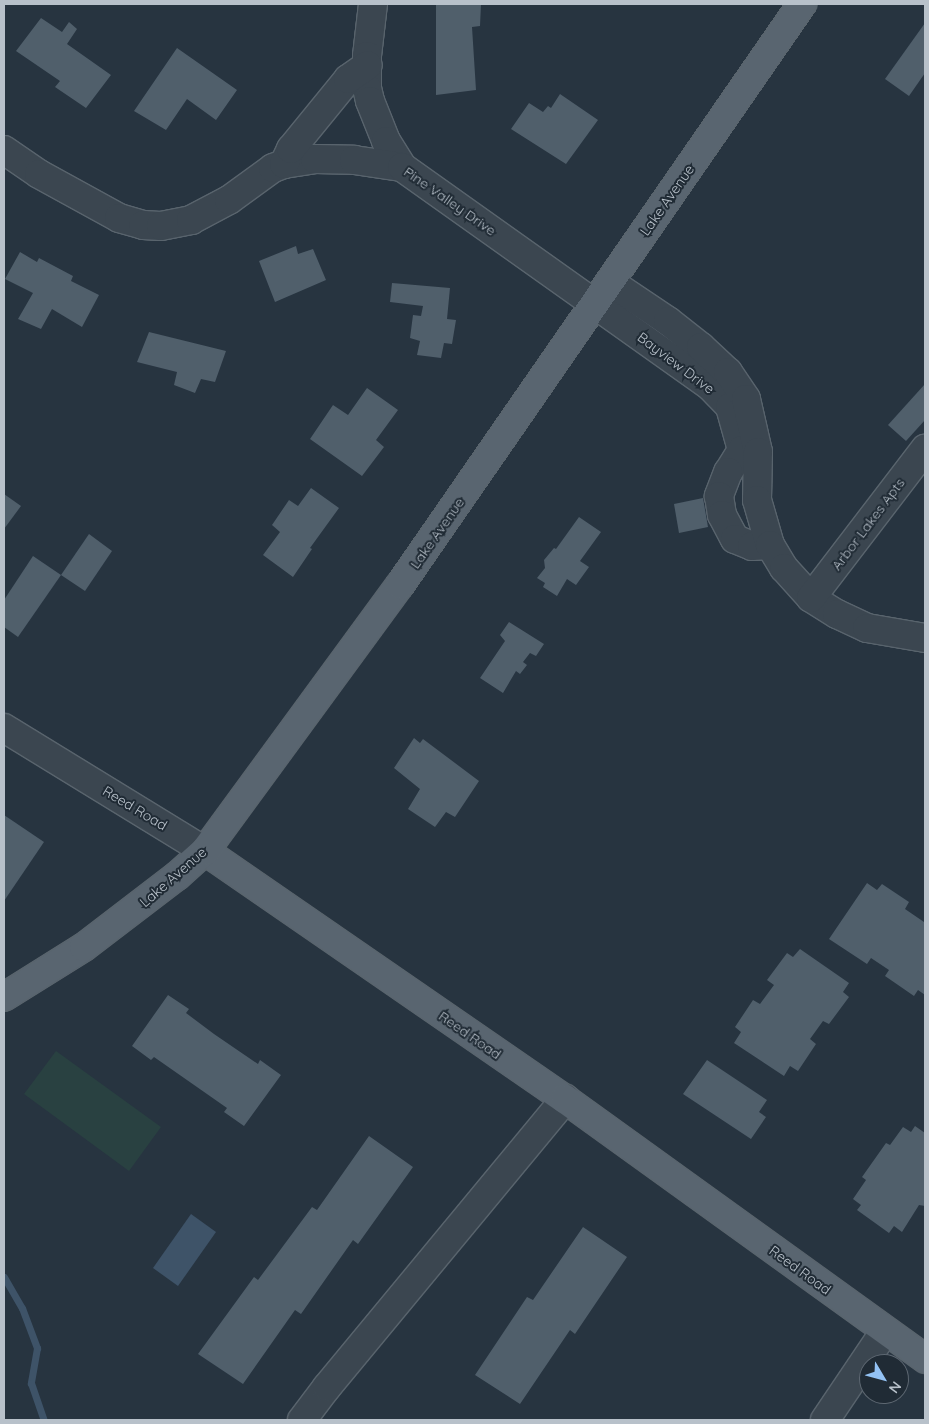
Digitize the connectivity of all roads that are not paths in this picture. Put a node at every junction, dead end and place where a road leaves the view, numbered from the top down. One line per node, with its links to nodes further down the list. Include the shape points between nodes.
1 (373, 4): 3 (street)
2 (802, 4): 7 (main road, Lake Avenue)
3 (368, 65): 5 (street, via 348,79 291,149); 6 (street, via 370,100 386,141)
4 (4, 150): 5 (street, Pine Valley Drive, via 39,174 111,214 143,225 161,226 191,220)
5 (284, 164): 6 (street, Pine Valley Drive, via 315,159 354,160)
6 (402, 167): 8 (street, Pine Valley Drive)
7 (610, 282): 8 (main road, Lake Avenue); 10 (street, Bayview Drive, via 701,348 728,372 746,399 758,452 757,500)
8 (595, 304): 10 (street, Bayview Drive, via 710,386 730,407 742,450 718,496 722,515 735,540 752,546); 14 (main road, Lake Avenue, via 400,586)
9 (925, 449): 11 (street, Arbor Lakes Apts)
10 (770, 545): 11 (street, Bayview Drive, via 784,568)
11 (811, 598): 12 (street, Bayview Drive, via 867,628)
12 (925, 638)
13 (4, 728): 14 (street, Reed Road)
14 (205, 851): 15 (main road, Lake Avenue, via 84,947); 16 (main road, Reed Road)
15 (4, 997)
16 (565, 1100): 17 (main road, Reed Road); 19 (street)
17 (885, 1331): 18 (main road, Reed Road); 20 (street)
18 (925, 1359)
19 (302, 1420)
20 (826, 1420)

